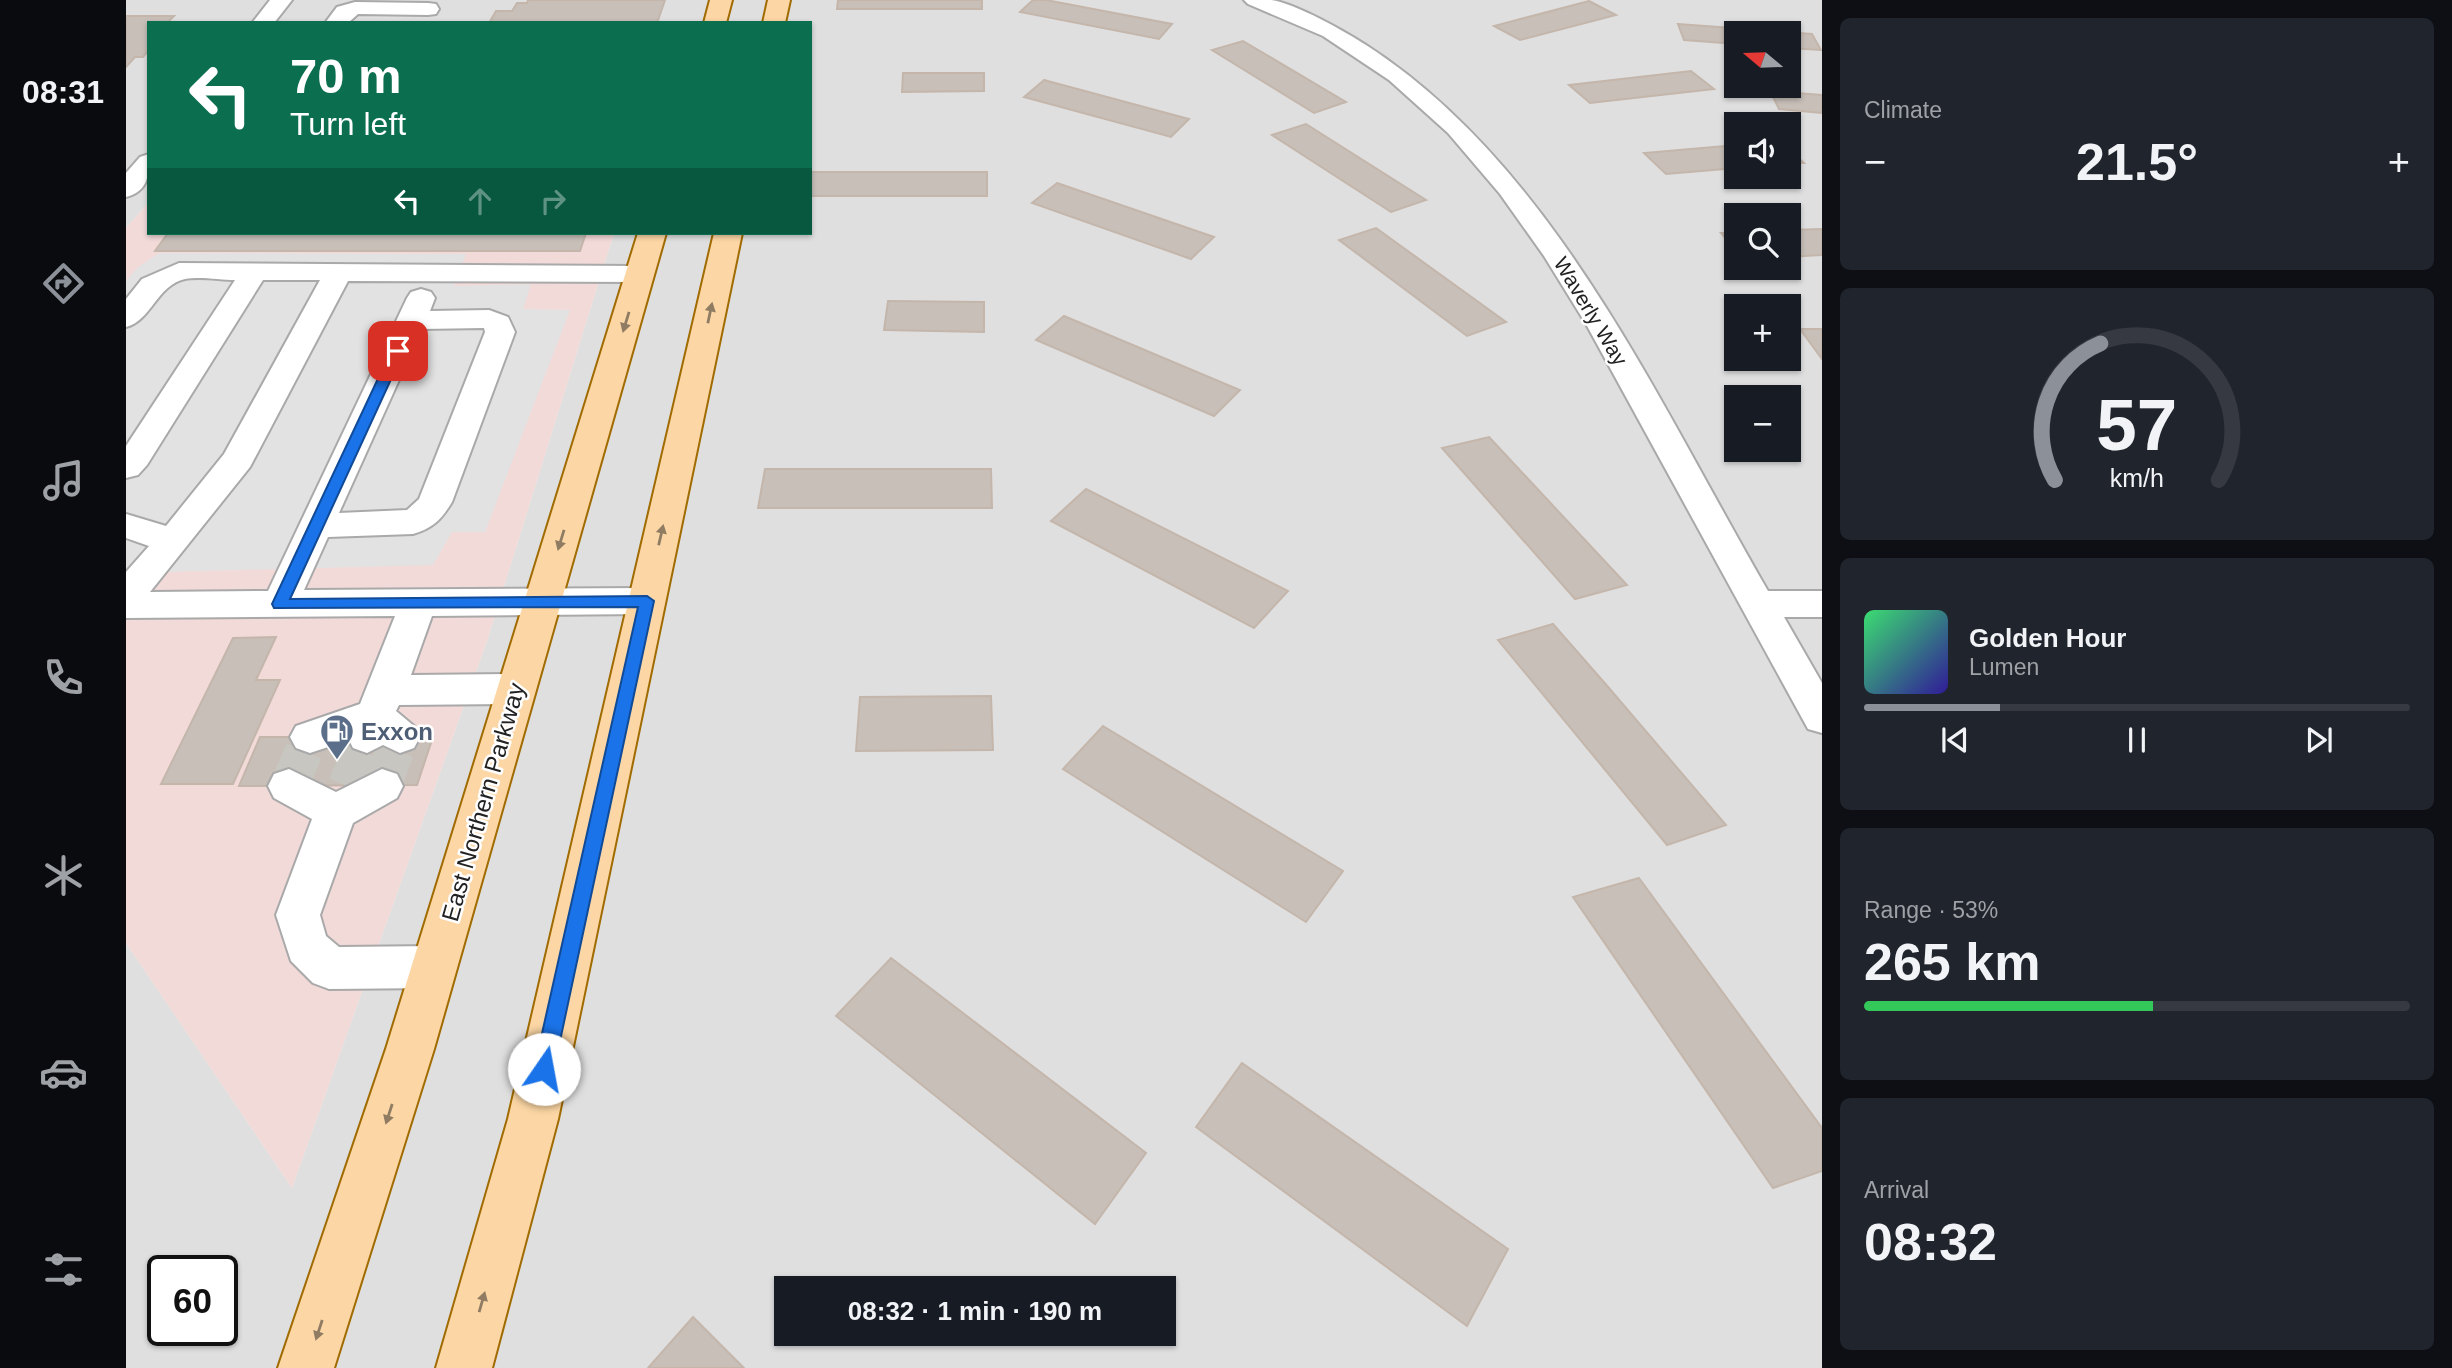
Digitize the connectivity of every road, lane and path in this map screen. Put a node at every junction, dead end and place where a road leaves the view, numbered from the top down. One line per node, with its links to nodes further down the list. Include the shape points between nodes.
1 (282, 0): 6 (street)
2 (721, 0): 8 (main road)
3 (779, 0): 9 (main road)
4 (1255, 0): 29 (street, Waverly Way, via 1346,39 1399,75 1514,194 1577,284)
5 (427, 11): 7 (street, via 355,8)
6 (265, 21)
7 (338, 21)
8 (716, 21)
9 (774, 21)
10 (147, 164): 11 (street)
11 (126, 189)
12 (651, 235): 17 (main road, East Northern Parkway)
13 (728, 235): 25 (main road, one-way to 13)
14 (255, 271): 15 (street); 18 (street, via 178,271 152,285); 20 (street)
15 (339, 271): 16 (street); 23 (street, via 238,459)
16 (432, 271): 17 (street); 19 (street)
17 (640, 274): 28 (main road, East Northern Parkway, one-way to 28)
18 (126, 318)
19 (411, 320): 22 (street); 22 (street, via 489,319 498,324 500,332 435,502 425,516 412,522)
20 (126, 467)
21 (126, 526): 23 (street)
22 (316, 526): 26 (street)
23 (173, 541): 24 (street)
24 (126, 596)
25 (647, 601): 28 (street); 39 (main road, one-way to 25, via 533,1119)
26 (280, 604): 27 (street); 31 (street)
27 (418, 604): 28 (street); 34 (street)
28 (541, 604): 32 (main road, East Northern Parkway)
29 (1757, 604): 30 (street); 33 (street, Waverly Way)
30 (1822, 604)
31 (126, 605)
32 (517, 689): 34 (street); 37 (main road, East Northern Parkway)
33 (1822, 718)
34 (382, 720): 35 (street)
35 (310, 737)
36 (289, 786): 37 (street, via 355,795 298,915 307,947 329,968)
37 (435, 967): 38 (main road, East Northern Parkway, one-way to 38)
38 (306, 1368)
39 (464, 1368)

